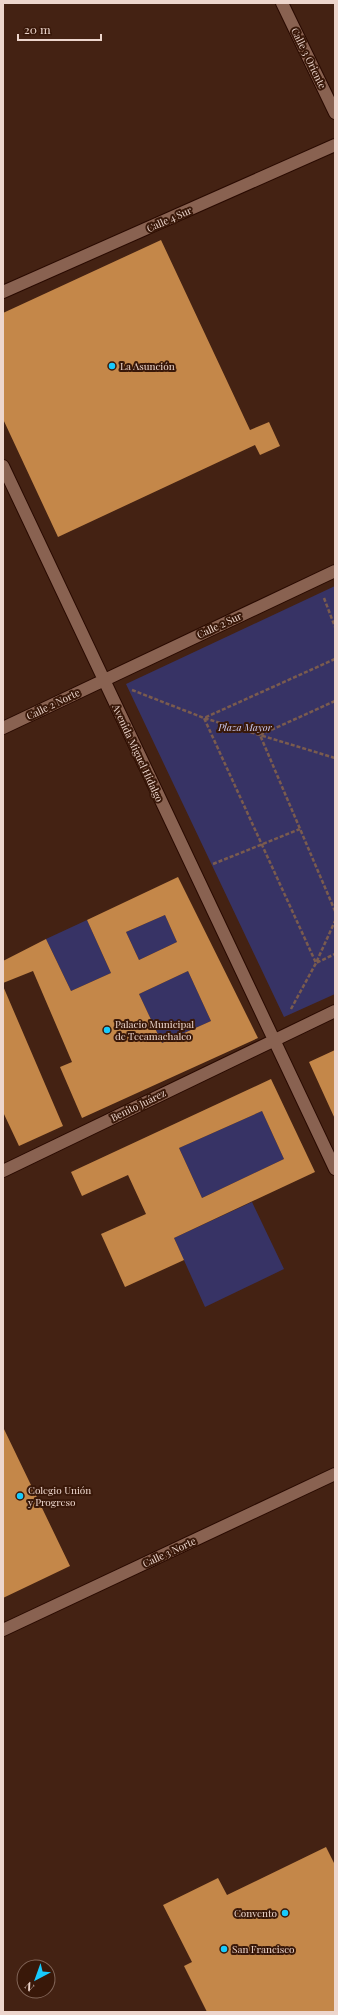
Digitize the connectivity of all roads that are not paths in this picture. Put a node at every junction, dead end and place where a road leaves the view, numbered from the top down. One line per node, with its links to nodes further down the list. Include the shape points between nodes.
1 (282, 3): 2 (street, Calle 3 Oriente)
2 (335, 114)
3 (335, 145): 4 (street, Calle 4 Sur)
4 (3, 292)
5 (3, 466): 7 (street, Avenida Miguel Hidalgo)
6 (335, 571): 7 (street, Calle 2 Sur)
7 (104, 679): 8 (street, Calle 2 Norte); 10 (street, Avenida Miguel Hidalgo)
8 (3, 728)
9 (335, 1011): 10 (street, Benito Juárez)
10 (274, 1040): 11 (street, Avenida Miguel Hidalgo); 12 (street, Benito Juárez)
11 (335, 1169)
12 (3, 1171)
13 (335, 1474): 14 (street, Calle 3 Norte)
14 (3, 1630)

